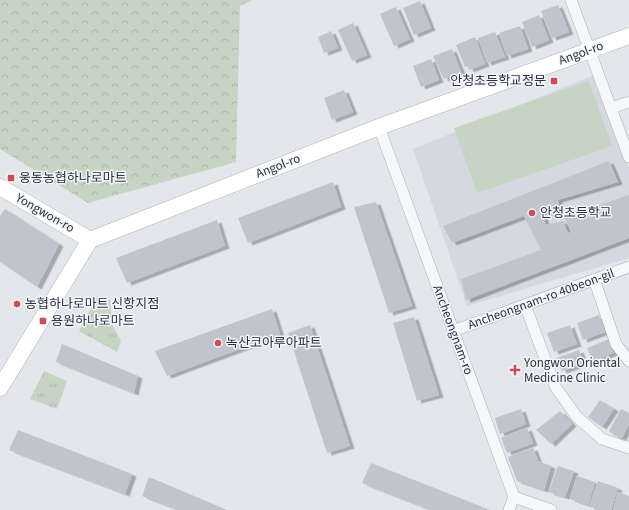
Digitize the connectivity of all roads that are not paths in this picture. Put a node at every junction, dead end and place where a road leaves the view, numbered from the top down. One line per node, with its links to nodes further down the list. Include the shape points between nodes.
1 (571, 0): 3 (street)
2 (629, 36): 3 (main road, Angol-ro)
3 (589, 50): 5 (street); 6 (main road, Angol-ro)
4 (629, 102): 5 (street)
5 (611, 108): 7 (street)
6 (379, 127): 9 (main road, Angol-ro); 13 (street, Ancheongnam-ro)
7 (629, 157)
8 (0, 187): 9 (main road, Yongwon-ro)
9 (90, 240): 15 (main road)
10 (629, 267): 11 (street, Ancheongnam-ro 40beon-gil)
11 (594, 280): 12 (street, Ancheongnam-ro 40beon-gil); 14 (street, via 616,344)
12 (525, 305): 13 (street, Ancheongnam-ro 40beon-gil); 16 (street, via 560,394 577,417 602,439)
13 (453, 331): 17 (street, Ancheongnam-ro)
14 (629, 361)
15 (0, 388)
16 (629, 448)
17 (514, 497): 18 (street); 19 (street)
18 (509, 510)
19 (551, 510)

